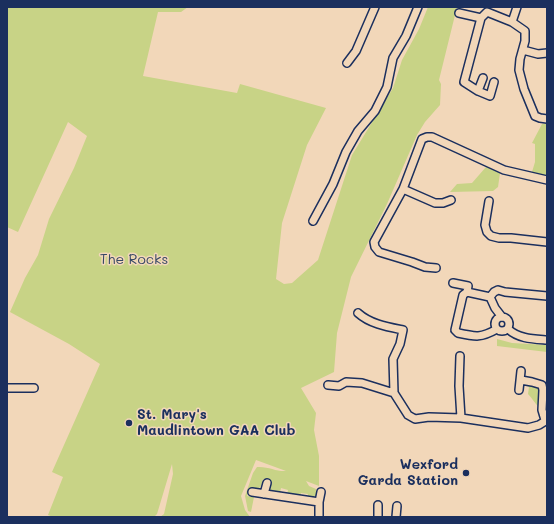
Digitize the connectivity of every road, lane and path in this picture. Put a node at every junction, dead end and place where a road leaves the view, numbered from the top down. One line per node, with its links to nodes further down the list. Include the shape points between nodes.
1 (375, 7): 10 (street, via 356,51)
2 (418, 7): 19 (street, via 393,58 387,87 375,111 358,131 349,147)
3 (517, 7): 7 (street)
4 (488, 9): 6 (street); 7 (street)
5 (459, 13): 6 (street)
6 (481, 18): 13 (street, via 464,82)
7 (512, 22): 8 (street, via 525,31)
8 (523, 50): 9 (street, via 538,54); 14 (street, via 519,70 524,89 535,116)
9 (547, 53)
10 (347, 63)
11 (483, 78): 13 (street)
12 (494, 82): 13 (street, via 490,96)
13 (478, 91)
14 (547, 119)
15 (547, 180): 16 (street, via 504,170 426,137 422,139)
16 (403, 189): 17 (street, via 435,203); 21 (street, via 374,242 375,247 379,252 425,267)
17 (451, 200)
18 (489, 200): 20 (street, via 485,225 491,236)
19 (313, 221)
20 (547, 242)
21 (436, 268)
22 (453, 283): 23 (street, via 468,286)
23 (467, 292): 25 (street); 28 (street, via 463,295 455,330 458,334 478,337)
24 (547, 296): 25 (street, via 498,290)
25 (490, 297): 27 (street)
26 (358, 313): 38 (street, via 379,325 403,330 393,359)
27 (502, 317): 28 (street, via 496,321); 29 (street, via 508,320)
28 (497, 329): 29 (street)
29 (508, 329): 30 (street, via 514,335 524,338)
30 (547, 340)
31 (460, 356): 39 (street)
32 (521, 371): 33 (street)
33 (521, 380): 37 (street); 40 (street, via 542,385 542,410)
34 (328, 385): 38 (street, via 362,383)
35 (7, 388): 36 (street)
36 (34, 388)
37 (519, 390)
38 (394, 393): 39 (street, via 408,415 415,419 429,416)
39 (461, 418): 40 (street, via 528,428)
40 (546, 420)
41 (267, 482): 44 (street)
42 (252, 492): 44 (street)
43 (320, 492): 45 (street)
44 (264, 494): 45 (street)
45 (319, 502): 48 (street)
46 (378, 505): 49 (street)
47 (397, 506): 50 (street)
48 (319, 517)
49 (378, 517)
50 (396, 517)

